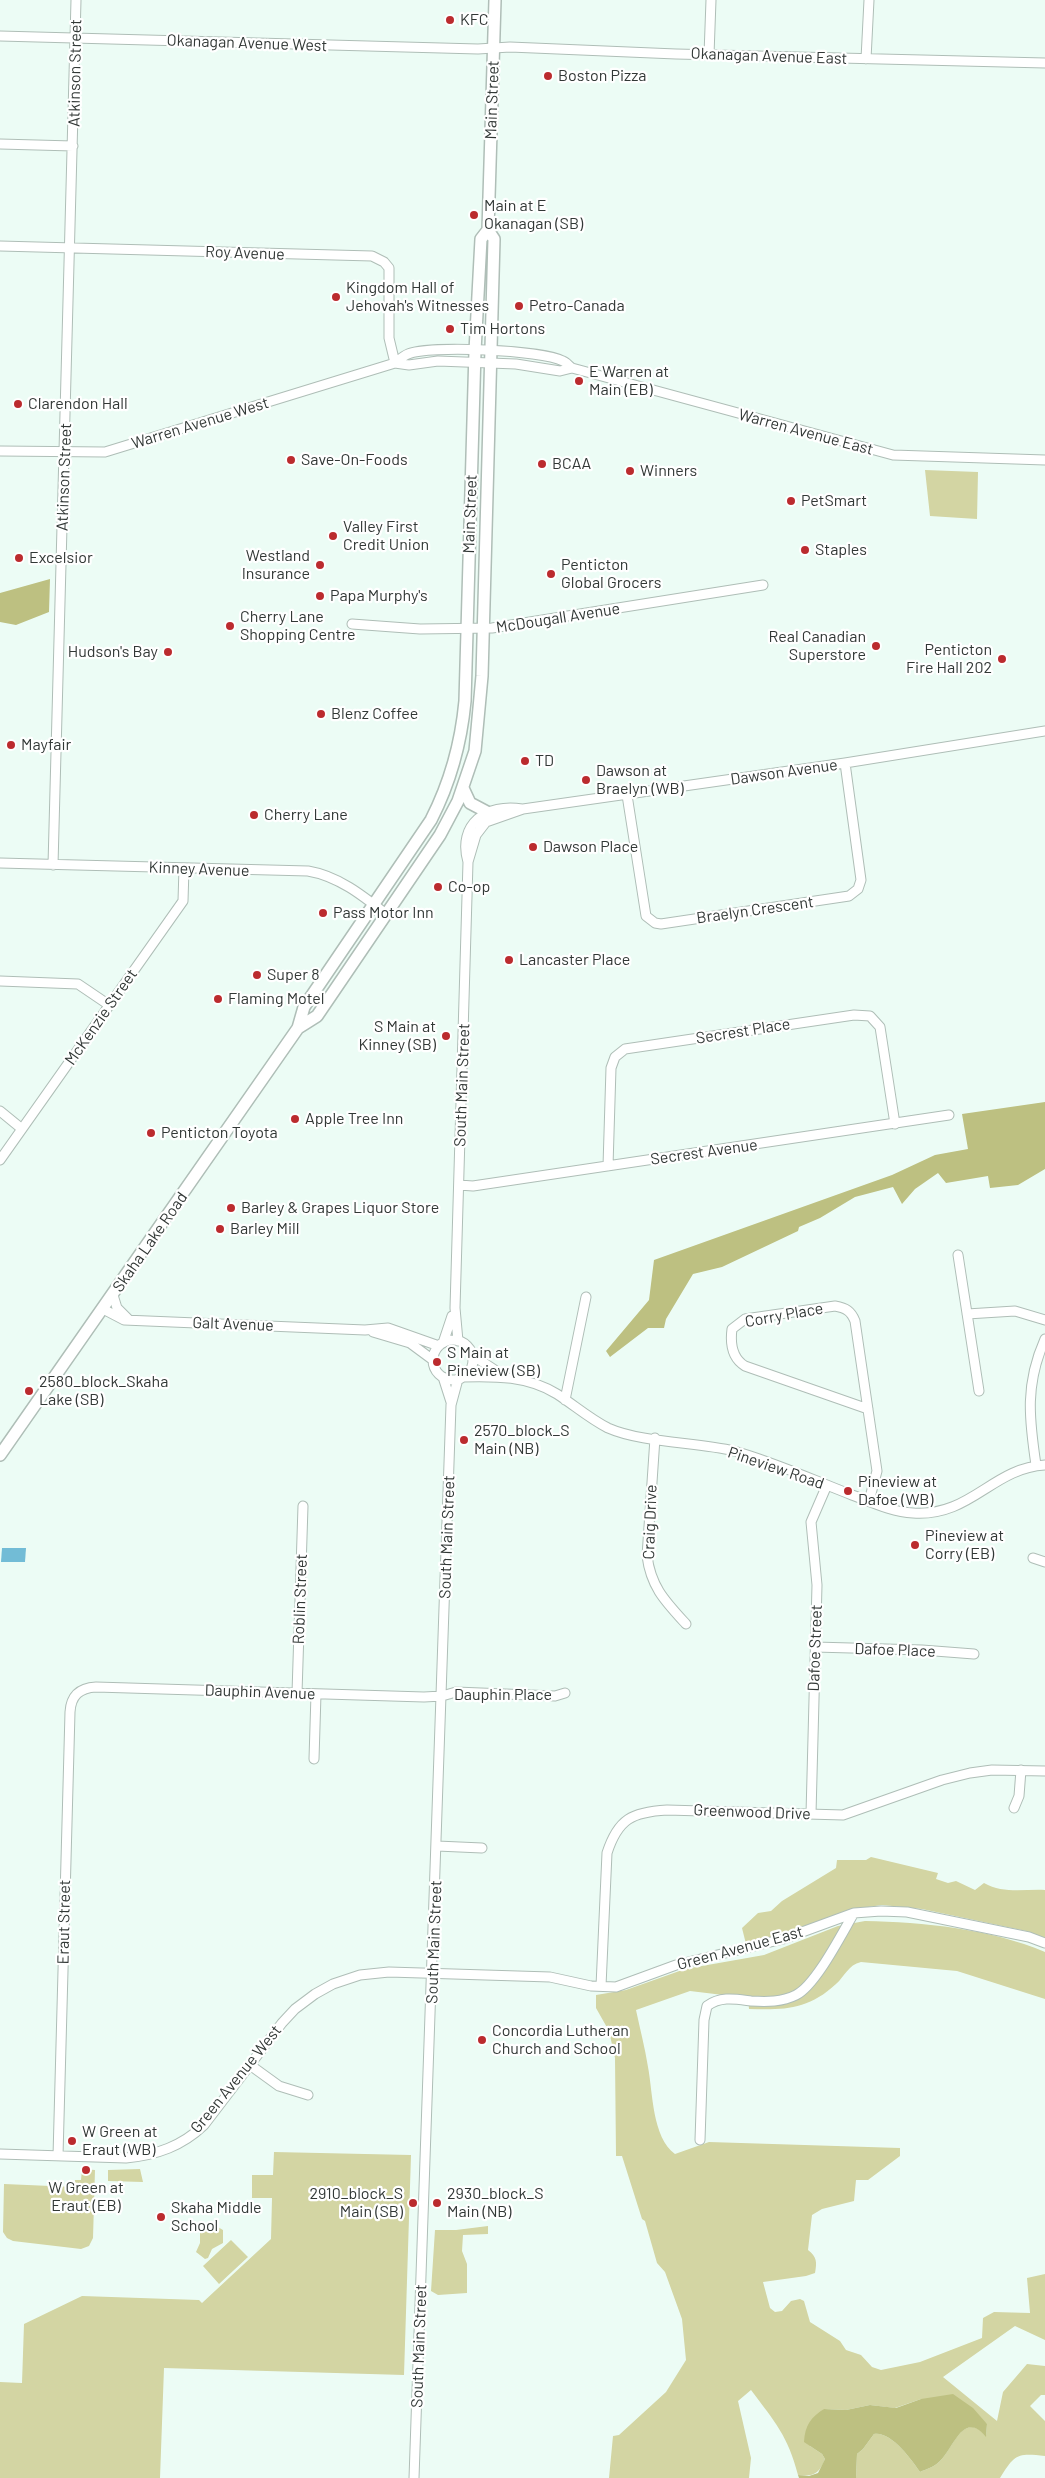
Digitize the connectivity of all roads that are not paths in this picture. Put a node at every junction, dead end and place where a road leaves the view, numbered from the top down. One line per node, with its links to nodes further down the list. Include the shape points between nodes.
1 (76, 0): 6 (street, Atkinson Street)
2 (495, 0): 7 (main road, Main Street)
3 (711, 0): 8 (street)
4 (869, 0): 9 (street)
5 (0, 36): 6 (street, Okanagan Avenue West)
6 (75, 38): 7 (street, Okanagan Avenue West); 12 (street, Atkinson Street)
7 (494, 48): 8 (street, Okanagan Avenue East); 13 (main road, Main Street)
8 (709, 55): 9 (street, Okanagan Avenue East)
9 (866, 59): 10 (street, Okanagan Avenue East)
10 (1045, 64)
11 (0, 144): 12 (street)
12 (73, 146): 15 (street, Atkinson Street)
13 (488, 230): 16 (main road, Main Street, via 481,239); 17 (main road, Main Street, via 494,239)
14 (0, 246): 15 (street, Roy Avenue)
15 (70, 248): 18 (street, Roy Avenue, via 379,258 389,268 389,338); 20 (street, Atkinson Street)
16 (475, 357): 17 (street, Warren Avenue East); 18 (street, Warren Avenue West, via 409,365); 25 (main road, Main Street)
17 (490, 357): 21 (street, Warren Avenue East, via 560,371 572,368 893,455); 24 (main road, Main Street)
18 (395, 363): 20 (street, Warren Avenue West, via 105,452)
19 (0, 451): 20 (street, Warren Avenue West)
20 (64, 453): 33 (street, Atkinson Street)
21 (1045, 460)
22 (763, 585): 24 (street, McDougall Avenue)
23 (352, 624): 25 (street, McDougall Avenue)
24 (483, 628): 25 (street, McDougall Avenue); 28 (main road, Main Street, via 475,751)
25 (467, 629): 30 (main road, Main Street, via 462,733)
26 (1045, 731): 27 (street, Dawson Avenue)
27 (845, 763): 29 (street, Dawson Avenue); 29 (street, Braelyn Crescent, via 861,880 858,889 849,896 716,916 661,924 646,916)
28 (463, 788): 31 (main road, via 470,803); 36 (main road, Skaha Lake Road, via 440,835)
29 (627, 795): 31 (street, Dawson Avenue, via 523,809 507,806)
30 (443, 796): 35 (main road, Skaha Lake Road, via 431,820)
31 (485, 817): 46 (street, South Main Street, via 474,823 464,849 468,862)
32 (0, 864): 33 (street, Kinney Avenue)
33 (54, 865): 34 (street, Kinney Avenue)
34 (184, 868): 35 (street, Kinney Avenue, via 321,873); 38 (street, McKenzie Street, via 183,901)
35 (373, 904): 36 (street, Kinney Avenue); 39 (main road, Skaha Lake Road, via 304,1007)
36 (386, 914): 39 (main road, Skaha Lake Road, via 317,1016)
37 (0, 982): 38 (street, via 78,984)
38 (109, 1005): 43 (street, McKenzie Street)
39 (298, 1028): 48 (main road, Skaha Lake Road)
40 (0, 1111): 43 (street)
41 (949, 1115): 42 (street, Secrest Avenue)
42 (895, 1124): 45 (street, Secrest Avenue); 45 (street, Secrest Place, via 880,1026 870,1016 854,1015 624,1049 615,1057 611,1068)
43 (22, 1129): 44 (street, McKenzie Street)
44 (0, 1160)
45 (608, 1166): 46 (street, Secrest Avenue, via 473,1186)
46 (459, 1185): 50 (street, South Main Street)
47 (958, 1255): 52 (street)
48 (112, 1295): 51 (main road, Skaha Lake Road); 53 (street, via 117,1308)
49 (586, 1296): 65 (street)
50 (455, 1308): 57 (street, South Main Street); 58 (street, South Main Street)
51 (103, 1309): 53 (street, Galt Avenue, via 116,1318); 69 (main road, Skaha Lake Road)
52 (967, 1314): 54 (street, via 1015,1311); 64 (street)
53 (129, 1320): 55 (street, Galt Avenue)
54 (1045, 1320)
55 (365, 1330): 58 (street, Galt Avenue, via 388,1328); 60 (street, Galt Avenue, via 410,1343)
56 (1045, 1339): 70 (street, via 1030,1387 1029,1414)
57 (458, 1341): 58 (street); 59 (street, via 467,1346)
58 (441, 1344): 60 (street)
59 (472, 1355): 62 (street, Pineview Road); 63 (street, via 470,1370)
60 (433, 1360): 61 (street)
61 (442, 1377): 63 (street); 66 (street, South Main Street)
62 (506, 1377): 63 (street, Pineview Road); 65 (street, Pineview Road, via 541,1386)
63 (460, 1378): 66 (street, South Main Street)
64 (978, 1391)
65 (565, 1400): 68 (street, Pineview Road, via 608,1428)
66 (451, 1405): 83 (street, South Main Street)
67 (868, 1409): 67 (street, Corry Place, via 855,1321 845,1307 745,1319 732,1329 733,1354 745,1366); 72 (street, Corry Place, via 878,1471)
68 (654, 1438): 71 (street, Pineview Road, via 733,1451); 76 (street, Craig Drive, via 647,1556 650,1575 665,1602)
69 (0, 1455)
70 (1040, 1465): 72 (street, Pineview Road, via 1010,1473 970,1500 941,1511 912,1513)
71 (827, 1485): 72 (street, Pineview Road); 77 (street, Dafoe Street, via 812,1522 817,1585)
72 (869, 1502)
73 (303, 1506): 80 (street, Roblin Street)
74 (1033, 1558): 75 (street)
75 (1045, 1562)
76 (686, 1624)
77 (815, 1647): 78 (street, Dafoe Place); 88 (street, Dafoe Street)
78 (974, 1654)
79 (79, 1691): 80 (street, Dauphin Avenue, via 96,1687); 99 (street, Eraut Street, via 72,1699 70,1712)
80 (297, 1693): 82 (street, Dauphin Avenue)
81 (565, 1693): 83 (street, Dauphin Place, via 555,1696 456,1692)
82 (316, 1694): 83 (street, Dauphin Avenue); 84 (street)
83 (442, 1696): 89 (street, South Main Street)
84 (314, 1759)
85 (1021, 1770): 86 (street, Greenwood Drive); 87 (street, via 1019,1796); 88 (street, Greenwood Drive, via 970,1773 842,1815)
86 (1045, 1771)
87 (1014, 1808)
88 (811, 1814): 94 (street, Greenwood Drive, via 667,1810 642,1811 628,1820 613,1834 607,1853)
89 (437, 1846): 90 (street); 93 (street, South Main Street)
90 (482, 1848)
91 (854, 1914): 92 (street, Green Avenue East, via 907,1912); 94 (street, Green Avenue East, via 783,1939 676,1965 616,1987); 97 (street, via 822,1967 798,1994 770,2003 727,1998 707,2006)
92 (1045, 1943)
93 (432, 1973): 94 (street, Green Avenue East, via 550,1977); 95 (street, Green Avenue West, via 374,1973 333,1984 295,2009); 100 (street, South Main Street)
94 (600, 1986)
95 (250, 2065): 96 (street, via 279,2086); 99 (street, Green Avenue West, via 204,2125 173,2147 126,2158)
96 (308, 2095)
97 (700, 2140)
98 (0, 2154): 99 (street, Green Avenue West)
99 (58, 2156)
100 (414, 2478)

